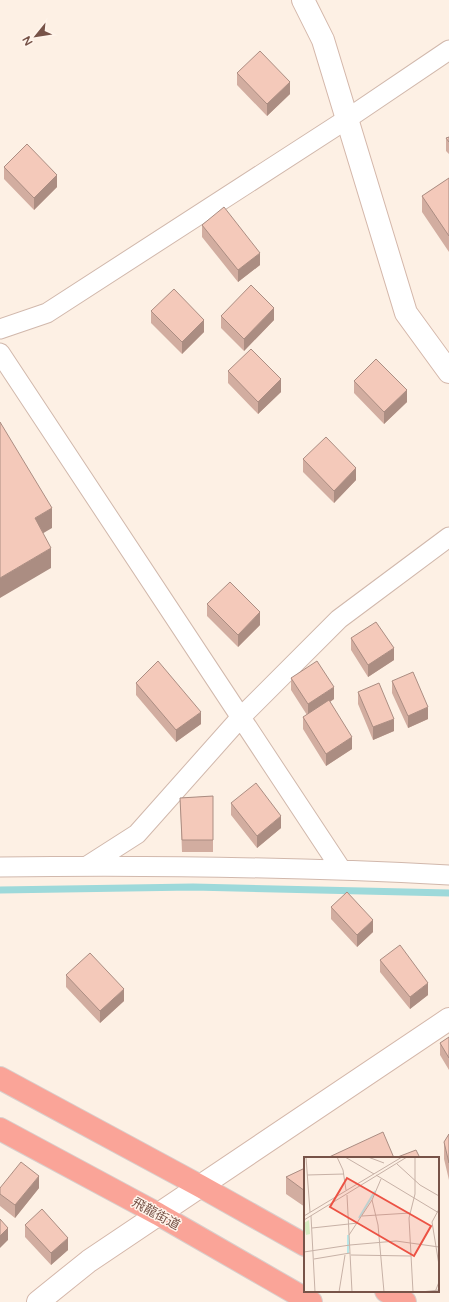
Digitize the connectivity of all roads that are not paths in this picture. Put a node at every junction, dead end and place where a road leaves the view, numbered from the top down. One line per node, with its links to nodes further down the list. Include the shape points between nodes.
1 (303, 0): 3 (street, via 323,40)
2 (449, 50): 3 (street)
3 (347, 119): 4 (street, via 47,313); 6 (street, via 406,313)
4 (0, 329)
5 (0, 354): 8 (street)
6 (449, 372)
7 (449, 537): 8 (street, via 339,619)
8 (241, 717): 9 (street, via 137,834); 11 (street)
9 (87, 866): 10 (street); 11 (street)
10 (0, 867)
11 (341, 869): 12 (street)
12 (449, 875)
13 (449, 1019): 16 (street)
14 (0, 1078): 16 (highway)
15 (0, 1129): 17 (highway, 飛龍街道)
16 (200, 1186): 17 (street); 18 (highway)
17 (158, 1214): 20 (street, via 89,1261); 21 (highway, 飛龍街道)
18 (304, 1245)
19 (388, 1292): 22 (highway)
20 (38, 1302)
21 (311, 1302)
22 (405, 1302)

